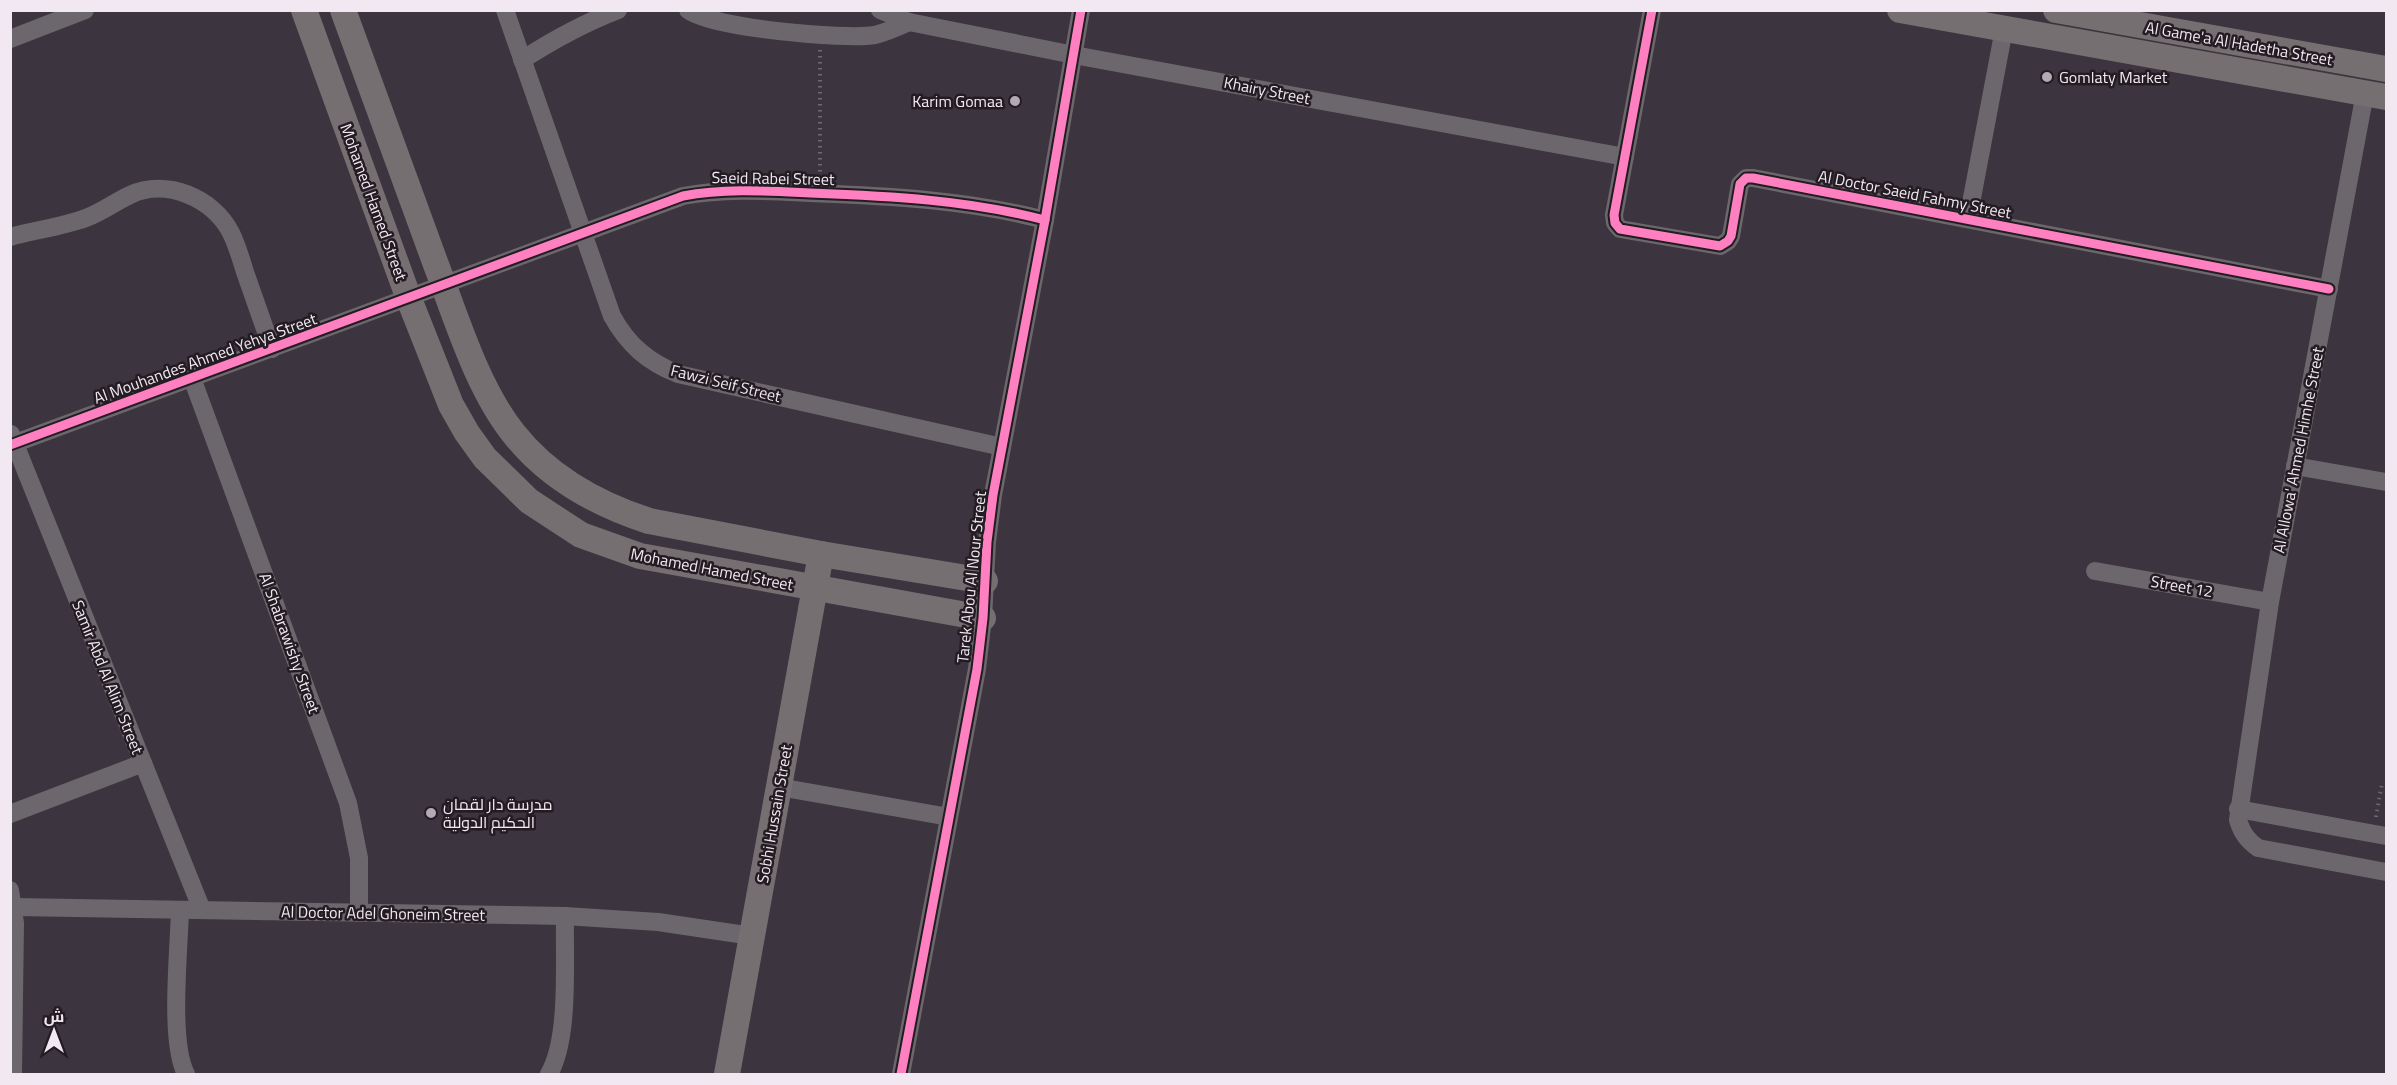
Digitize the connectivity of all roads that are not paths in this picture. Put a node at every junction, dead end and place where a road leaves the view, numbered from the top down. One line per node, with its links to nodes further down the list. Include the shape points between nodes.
1 (85, 10): 14 (street)
2 (304, 10): 26 (street, Mohamed Hamed Street)
3 (343, 10): 24 (street)
4 (505, 10): 16 (street, Fawzi Seif Street)
5 (618, 10): 16 (street, via 556,38)
6 (688, 10): 12 (street, via 706,20 856,36 892,30)
7 (880, 10): 12 (street, Khairy Street)
8 (1081, 10): 15 (street, Tarek Abou Al Nour Street)
9 (1652, 10): 19 (street)
10 (1900, 10): 13 (street, Al Game'a Al Hadetha Street)
11 (2056, 10): 17 (street, Al Game'a Al Hadetha Street)
12 (909, 22): 15 (street, Khairy Street)
13 (2004, 30): 18 (street, Al Game'a Al Hadetha Street); 20 (street)
14 (10, 39)
15 (1074, 55): 19 (street, Khairy Street); 21 (street, Tarek Abou Al Nour Street)
16 (522, 60): 22 (street, Fawzi Seif Street)
17 (2386, 69)
18 (2376, 95): 25 (street, Al Allowa' Ahmed Himhe Street)
19 (1625, 157): 20 (street, Al Doctor Saeid Fahmy Street, via 1614,215 1617,226 1714,247 1728,241 1739,187 1749,177)
20 (1968, 219): 25 (street, Al Doctor Saeid Fahmy Street)
21 (1045, 220): 22 (street, Saeid Rabei Street, via 923,198 746,190 699,193 668,201); 30 (street, Tarek Abou Al Nour Street)
22 (581, 233): 24 (street, Saeid Rabei Street); 30 (street, Fawzi Seif Street, via 621,332 632,346 662,367 678,374)
23 (10, 237): 27 (street, via 67,225 145,190 165,189 204,202 231,233)
24 (444, 286): 26 (street, Saeid Rabei Street); 33 (street, via 498,413 532,455 574,489 649,521)
25 (2329, 289): 31 (street, Al Allowa' Ahmed Himhe Street)
26 (409, 299): 27 (street, Al Mouhandes Ahmed Yehya Street); 36 (street, Mohamed Hamed Street, via 467,432 506,481 546,513 581,535 640,556)
27 (272, 350): 28 (street, Al Mouhandes Ahmed Yehya Street)
28 (192, 378): 29 (street, Al Mouhandes Ahmed Yehya Street); 49 (street, Al Shabrawishy Street, via 348,803 359,858)
29 (12, 440): 39 (street, Samir Abd Al Alim Street)
30 (1002, 447): 35 (street, Tarek Abou Al Nour Street, via 989,518)
31 (2295, 466): 32 (street); 37 (street, Al Allowa' Ahmed Himhe Street)
32 (2386, 482)
33 (821, 554): 35 (street); 36 (street, Sobhi Hussain Street)
34 (2095, 571): 37 (street, Street 12)
35 (985, 581): 38 (street, Tarek Abou Al Nour Street)
36 (815, 590): 38 (street, Mohamed Hamed Street); 40 (street, Sobhi Hussain Street)
37 (2270, 602): 41 (street, Al Allowa' Ahmed Himhe Street)
38 (983, 618): 43 (street, Tarek Abou Al Nour Street)
39 (143, 763): 42 (street); 48 (street, Samir Abd Al Alim Street)
40 (779, 787): 43 (street); 51 (street, Sobhi Hussain Street)
41 (2238, 808): 44 (street); 45 (street, via 2241,832 2258,848)
42 (10, 814)
43 (949, 817): 56 (street, Tarek Abou Al Nour Street)
44 (2380, 835)
45 (2386, 872)
46 (12, 898): 47 (street, Al Doctor Adel Ghoneim Street); 52 (street)
47 (180, 910): 48 (street, Al Doctor Adel Ghoneim Street); 53 (street, via 177,1031 178,1052)
48 (202, 910): 49 (street, Al Doctor Adel Ghoneim Street)
49 (359, 913): 50 (street, Al Doctor Adel Ghoneim Street)
50 (565, 916): 51 (street, Al Doctor Adel Ghoneim Street, via 658,922); 54 (street, via 562,1041)
51 (752, 936): 55 (street, Sobhi Hussain Street)
52 (13, 1074)
53 (186, 1074)
54 (549, 1074)
55 (727, 1074)
56 (901, 1074)

